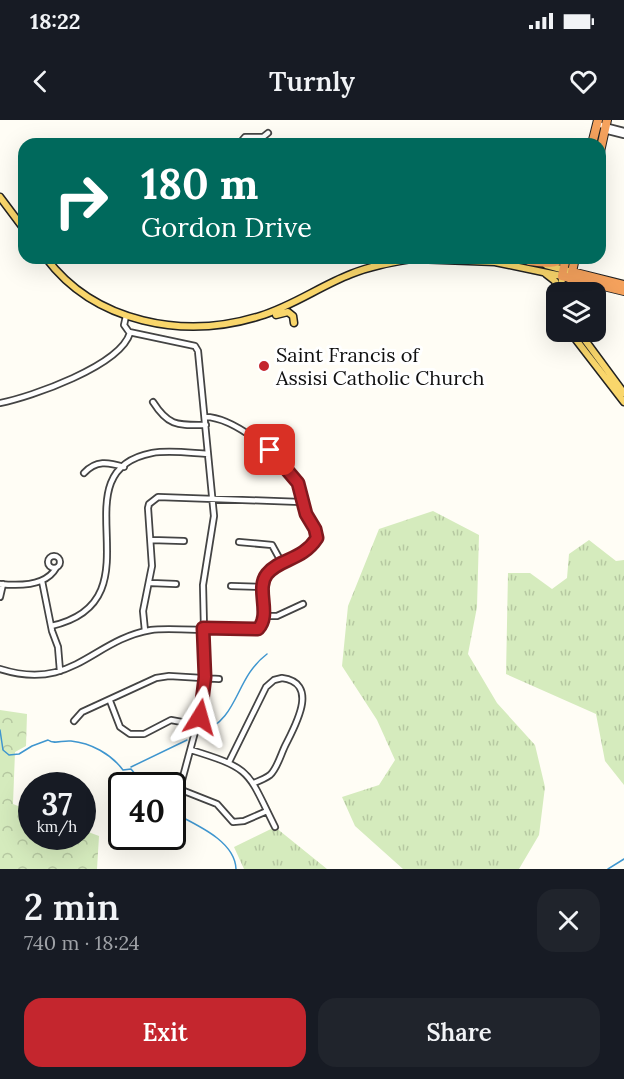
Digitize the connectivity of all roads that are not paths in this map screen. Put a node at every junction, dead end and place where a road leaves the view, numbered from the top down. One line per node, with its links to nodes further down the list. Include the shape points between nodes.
1 (597, 124): 2 (street)
2 (606, 126): 4 (street)
3 (268, 133): 5 (street)
4 (624, 133)
5 (244, 138)
6 (0, 198): 7 (main road)
7 (18, 221)
8 (52, 264): 24 (main road, via 82,295)
9 (378, 264): 25 (main road)
10 (502, 264): 15 (main road)
11 (539, 264): 16 (main road)
12 (565, 264): 16 (highway)
13 (573, 264): 16 (highway)
14 (579, 264): 17 (highway)
15 (540, 271): 16 (main road); 18 (main road)
16 (567, 274): 17 (highway); 19 (main road); 20 (main road)
17 (595, 281): 21 (highway); 22 (highway); 23 (highway)
18 (555, 282)
19 (564, 282)
20 (569, 282)
21 (590, 282)
22 (624, 285)
23 (624, 291)
24 (126, 316): 25 (main road, via 184,326); 27 (street, via 125,327)
25 (258, 317): 26 (main road, via 288,312)
26 (294, 323)
27 (130, 333): 33 (street, via 111,354 83,373 25,398); 34 (street, via 196,347)
28 (578, 342): 32 (main road)
29 (586, 342): 30 (main road)
30 (624, 393)
31 (153, 402): 35 (street, via 163,418 173,423)
32 (624, 402)
33 (0, 404)
34 (205, 417): 35 (street); 40 (street, via 221,420 270,450 298,483)
35 (206, 426): 36 (street)
36 (208, 454): 37 (street, via 152,453); 39 (street)
37 (124, 467): 38 (street, via 97,463); 55 (street, via 106,499 108,563 101,593 77,617)
38 (84, 473)
39 (214, 499): 40 (street); 41 (street, via 152,500 148,508); 56 (street, via 204,577)
40 (302, 502): 44 (street, via 317,538 305,554)
41 (151, 540): 42 (street); 47 (street)
42 (184, 541)
43 (239, 542): 44 (street, via 272,545)
44 (283, 565): 51 (street, via 267,573)
45 (56, 568): 46 (street)
46 (42, 581): 48 (street); 55 (street)
47 (151, 583): 49 (street); 57 (street, via 143,611)
48 (1, 584): 52 (street)
49 (176, 584)
50 (231, 586): 51 (street)
51 (264, 587): 54 (street)
52 (0, 597)
53 (303, 604): 54 (street, via 277,616)
54 (264, 616): 56 (street, via 260,626 251,630)
55 (51, 626): 59 (street)
56 (203, 628): 57 (street); 60 (street)
57 (145, 631): 59 (street)
58 (0, 669): 59 (street, via 29,675)
59 (60, 671)
60 (205, 677): 61 (street); 62 (street, via 156,678); 64 (street)
61 (219, 679)
62 (110, 701): 63 (street, via 82,712); 64 (street, via 120,727 130,734 144,734 171,720)
63 (74, 721)
64 (198, 725): 65 (street)
65 (191, 750): 66 (street); 67 (street)
66 (229, 762): 68 (street); 68 (street, via 268,684 282,678 295,682 303,699 300,717 271,774)
67 (184, 772)
68 (254, 783): 70 (street)
69 (186, 792): 70 (street, via 218,804 233,822)
70 (267, 811): 71 (street)
71 (275, 827)

